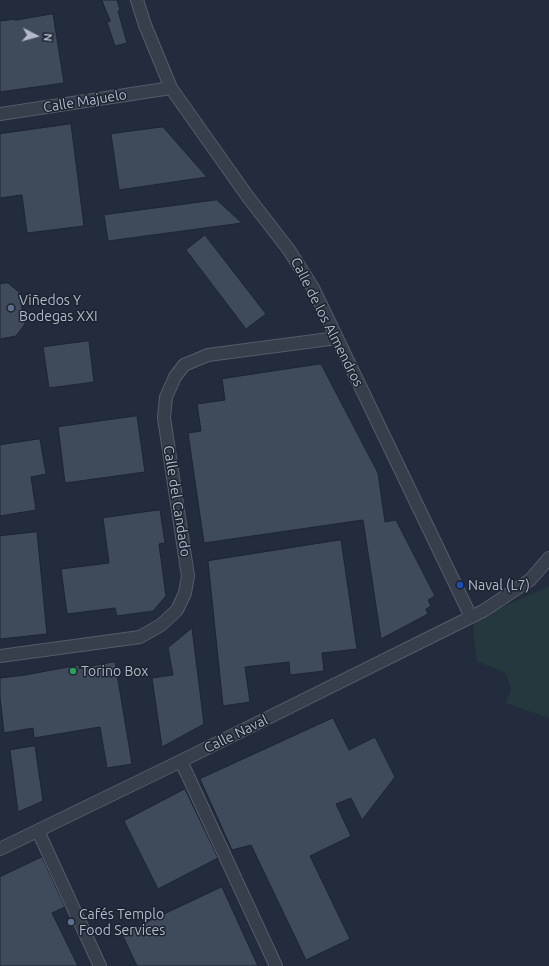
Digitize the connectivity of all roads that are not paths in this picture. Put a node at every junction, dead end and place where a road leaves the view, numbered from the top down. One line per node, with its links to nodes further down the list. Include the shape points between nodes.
1 (136, 0): 2 (street, Calle de los Almendros)
2 (171, 88): 3 (street, Calle Majuelo); 4 (street, Calle de los Almendros, via 289,250 313,288)
3 (0, 114)
4 (337, 338): 6 (street, Calle de los Almendros); 7 (street, Calle del Candado, via 208,355 184,365 175,377 166,397 164,418 188,576 185,593 177,610 161,625 140,637)
5 (549, 558): 6 (street, Calle Naval, via 530,580)
6 (471, 617): 8 (street, Calle Naval)
7 (0, 656)
8 (181, 762): 9 (street, Calle Naval); 12 (street)
9 (38, 831): 10 (street, Calle Naval); 11 (street)
10 (0, 848)
11 (100, 966)
12 (276, 966)

